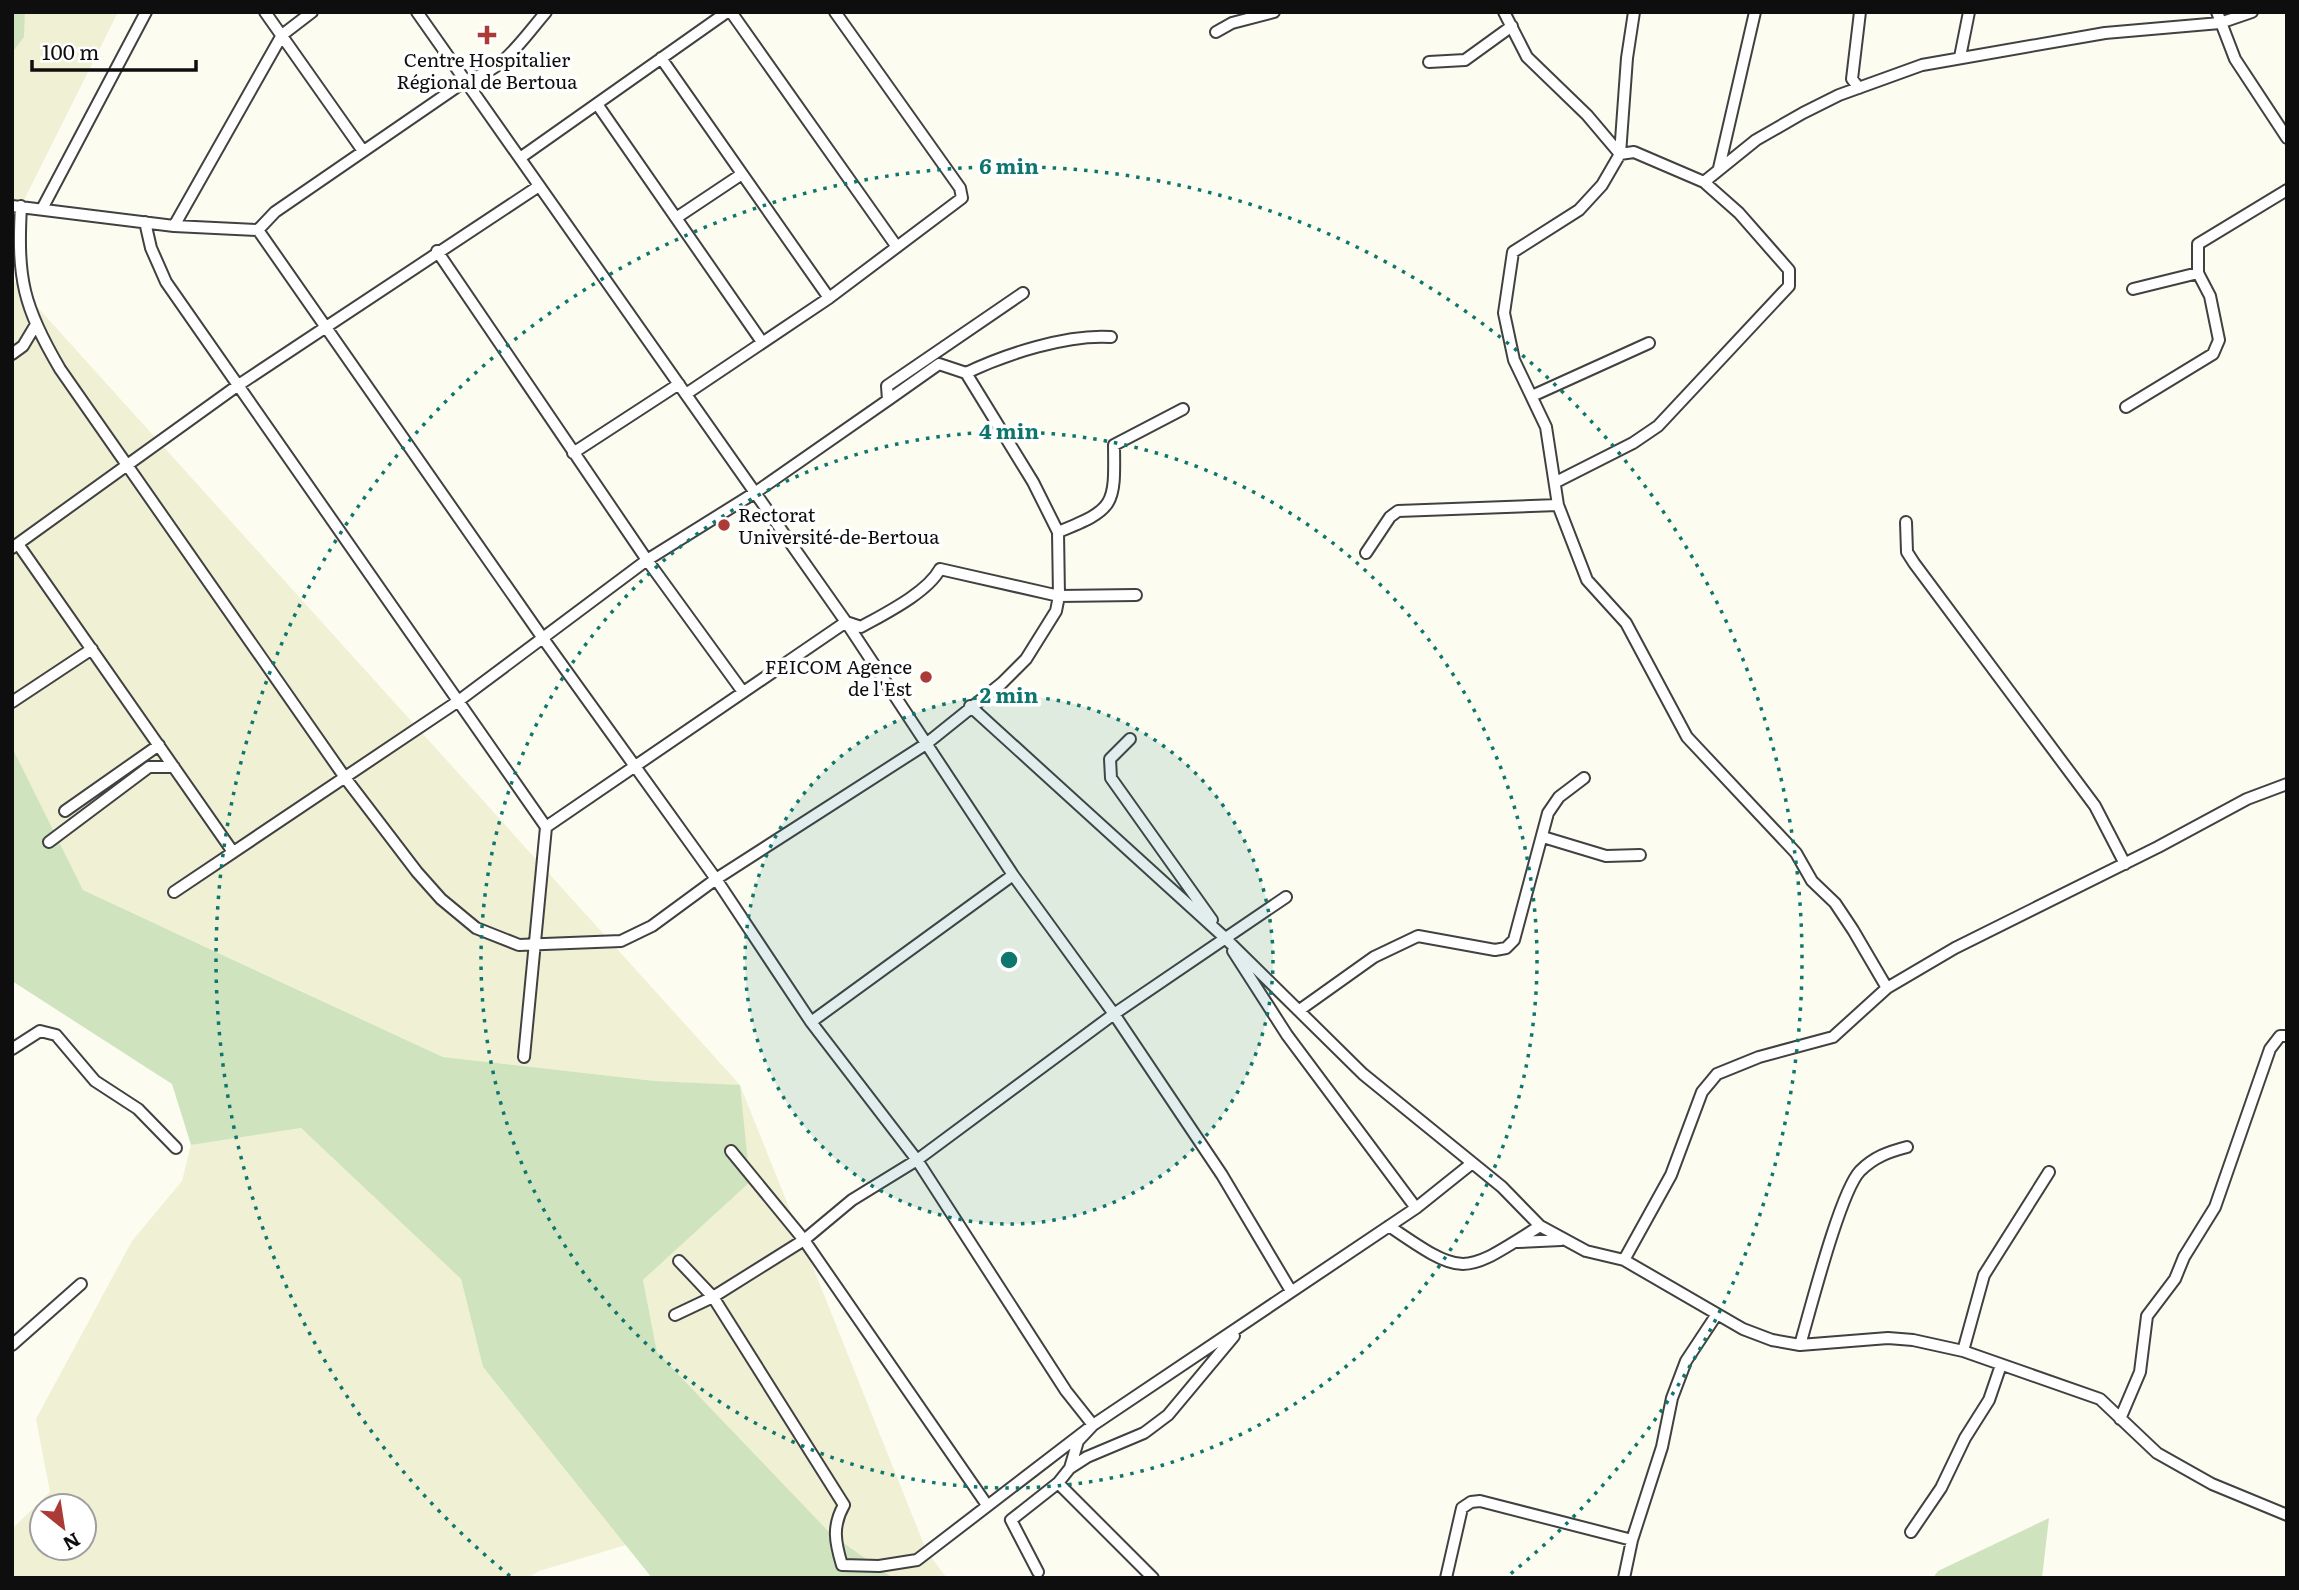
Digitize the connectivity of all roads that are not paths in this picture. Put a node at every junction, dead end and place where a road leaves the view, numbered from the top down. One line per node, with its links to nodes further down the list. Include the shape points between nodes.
1 (146, 12): 35 (street)
2 (265, 12): 18 (street)
3 (312, 12): 18 (street)
4 (417, 12): 22 (street)
5 (546, 12): 22 (street, via 502,63 486,75)
6 (729, 12): 20 (street); 40 (street)
7 (835, 12): 40 (street, via 960,188 962,198 956,204)
8 (1274, 12): 17 (street)
9 (1504, 12): 16 (street)
10 (1634, 12): 27 (street)
11 (1755, 12): 29 (street)
12 (1860, 12): 23 (street, via 1852,79)
13 (1969, 12): 19 (street)
14 (2252, 12): 15 (street)
15 (2218, 18): 19 (street); 25 (street, via 2235,59)
16 (1512, 26): 21 (street, via 1465,60); 27 (street, via 1527,57)
17 (1216, 32)
18 (282, 36): 26 (street); 38 (street)
19 (1960, 57): 23 (street)
20 (662, 58): 24 (street); 30 (street)
21 (1429, 62)
22 (467, 80): 26 (street); 28 (street)
23 (1859, 88): 29 (street, via 1791,120)
24 (597, 104): 28 (street); 36 (street)
25 (2287, 138)
26 (363, 151): 39 (street, via 275,212)
27 (1620, 154): 31 (street, via 1634,152); 56 (street, via 1602,185 1579,210 1513,252 1504,313 1514,360)
28 (520, 158): 32 (street)
29 (1719, 168): 31 (street)
30 (742, 174): 36 (street); 45 (street)
31 (1704, 182): 62 (street, via 1768,242 1789,270 1789,286 1658,426)
32 (539, 186): 41 (street); 53 (street)
33 (2287, 190): 42 (street, via 2198,244)
34 (17, 206): 35 (street); 46 (street, via 20,272)
35 (43, 207): 37 (street)
36 (676, 218): 49 (street)
37 (145, 222): 38 (street); 54 (street, via 166,282)
38 (174, 226): 39 (street)
39 (258, 230): 47 (street)
40 (897, 247): 45 (street)
41 (436, 251): 47 (street); 60 (street)
42 (2198, 273): 43 (street); 58 (street, via 2215,318 2219,340 2213,354)
43 (2133, 289)
44 (1023, 293): 57 (street, via 887,386)
45 (829, 298): 49 (street)
46 (35, 326): 51 (street); 61 (street)
47 (328, 327): 54 (street); 73 (street)
48 (1111, 337): 52 (street, via 1087,335 989,362)
49 (762, 342): 55 (street)
50 (1649, 343): 56 (street)
51 (12, 354)
52 (966, 373): 57 (street, via 939,364); 66 (street)
53 (679, 384): 55 (street); 60 (street)
54 (237, 386): 61 (street); 77 (street)
55 (685, 394): 63 (street)
56 (1532, 397): 62 (street, via 1546,426)
57 (888, 400): 63 (street)
58 (2126, 407)
59 (1183, 410): 66 (street, via 1114,445 1115,491 1097,516)
60 (573, 453): 69 (street)
61 (127, 464): 67 (street); 85 (street)
62 (1556, 482): 64 (street)
63 (756, 492): 69 (street); 72 (street)
64 (1558, 505): 68 (street, via 1398,511); 100 (street, via 1587,580 1626,623 1687,737 1796,853 1812,880 1835,903)
65 (1906, 522): 93 (street, via 1907,552 1914,563 2095,806)
66 (1058, 532): 71 (street)
67 (15, 546): 74 (street)
68 (1366, 553)
69 (647, 560): 73 (street); 75 (street)
70 (1136, 595): 71 (street)
71 (1059, 596): 72 (street, via 940,569 897,607 861,627); 78 (street, via 1056,611 1026,659)
72 (846, 622): 75 (street); 80 (street)
73 (542, 637): 77 (street); 82 (street)
74 (92, 649): 76 (street); 81 (street)
75 (743, 692): 82 (street)
76 (12, 702)
77 (457, 702): 85 (street); 88 (street)
78 (970, 706): 80 (street); 98 (street)
79 (1130, 739): 98 (street, via 1110,759 1111,778)
80 (926, 744): 94 (street); 95 (street)
81 (159, 745): 83 (street); 87 (street)
82 (636, 765): 88 (street); 95 (street)
83 (174, 767): 90 (street, via 149,767); 91 (street)
84 (1584, 778): 89 (street, via 1555,802)
85 (346, 779): 91 (street); 99 (street, via 441,899 476,928 519,945)
86 (2287, 784): 93 (street, via 2247,799)
87 (65, 811)
88 (546, 827): 99 (street)
89 (1543, 837): 92 (street, via 1606,856); 101 (street, via 1514,940 1506,947 1495,950 1418,936 1374,957)
90 (49, 842)
91 (233, 852): 96 (street)
92 (1640, 855)
93 (2125, 864): 100 (street, via 1995,926)
94 (1013, 874): 102 (street); 103 (street)
95 (716, 879): 99 (street, via 652,926 621,941); 103 (street)
96 (174, 892)
97 (1286, 897): 98 (street)
98 (1224, 937): 101 (street); 102 (street); 113 (street, via 1286,1035)
99 (534, 944): 106 (street)
100 (1887, 988): 119 (street, via 1833,1037 1717,1074 1702,1092 1671,1175)
101 (1301, 1009): 111 (street, via 1363,1074)
102 (1114, 1014): 110 (street); 122 (street, via 1222,1175)
103 (811, 1022): 110 (street)
104 (2287, 1036): 130 (street, via 2270,1049 2215,1207 2175,1279 2147,1316 2140,1372)
105 (12, 1049): 108 (street, via 40,1031 56,1035 94,1081 138,1109)
106 (524, 1057)
107 (1907, 1147): 127 (street, via 1881,1154 1858,1173 1843,1204)
108 (176, 1148)
109 (731, 1151): 116 (street)
110 (917, 1160): 116 (street, via 852,1200); 131 (street, via 1066,1391)
111 (1471, 1164): 113 (street); 115 (street, via 1502,1186)
112 (2049, 1172): 128 (street, via 1984,1275)
113 (1416, 1208): 114 (street)
114 (1389, 1226): 118 (street, via 1432,1255 1459,1266 1478,1264); 122 (street)
115 (1540, 1226): 117 (street); 118 (street)
116 (804, 1240): 123 (street); 134 (street)
117 (1561, 1240): 118 (street); 119 (street)
118 (1514, 1242)
119 (1624, 1260): 124 (street)
120 (679, 1261): 123 (street)
121 (81, 1284): 126 (street)
122 (1291, 1291): 131 (street); 132 (street, via 1231,1338 1168,1415 1144,1433)
123 (713, 1297): 125 (street); 134 (street, via 844,1505 835,1521 842,1565 917,1560)
124 (1717, 1314): 127 (street, via 1742,1329); 137 (street, via 1686,1361 1672,1398 1662,1447)
125 (675, 1315)
126 (12, 1345)
127 (1800, 1345): 128 (street, via 1888,1338)
128 (1963, 1351): 129 (street)
129 (2001, 1365): 130 (street, via 2100,1399); 136 (street, via 1989,1400)
130 (2120, 1419): 135 (street, via 2144,1444 2171,1461 2212,1484)
131 (1093, 1425): 132 (street, via 1078,1441); 134 (street)
132 (1070, 1468): 133 (street)
133 (1058, 1483): 138 (street, via 1011,1520); 139 (street)
134 (986, 1505)
135 (2287, 1514)
136 (1911, 1532)
137 (1632, 1540): 140 (street, via 1471,1502 1462,1508); 141 (street)
138 (1038, 1572)
139 (1153, 1578)
140 (1446, 1578)
141 (1623, 1578)

